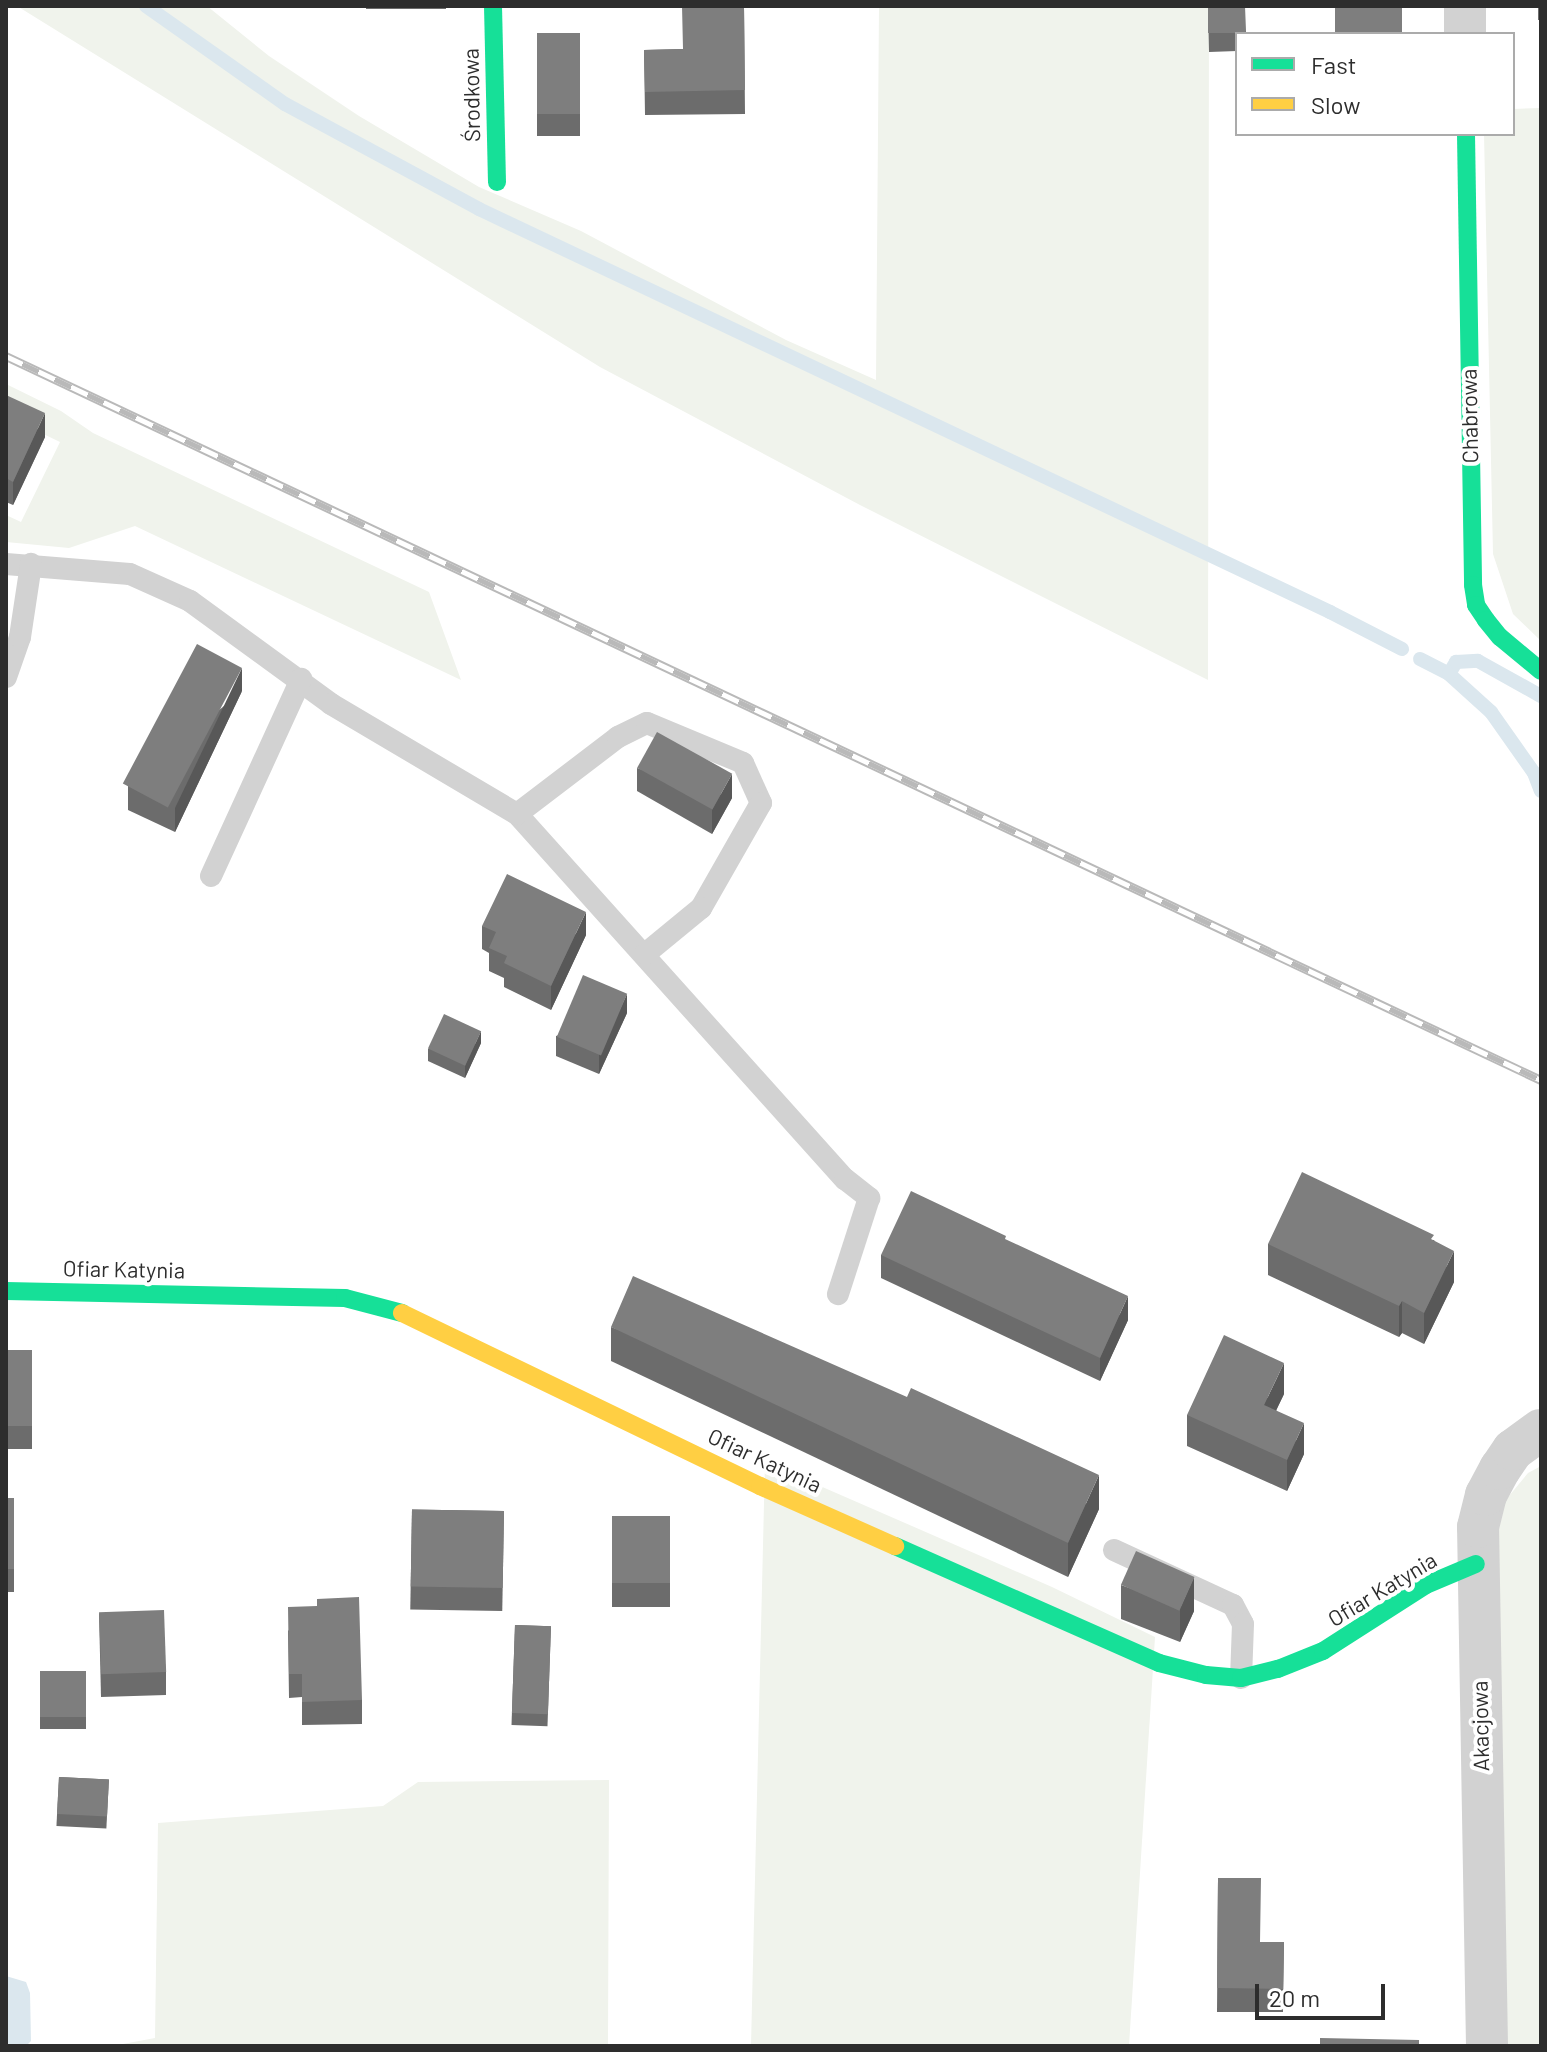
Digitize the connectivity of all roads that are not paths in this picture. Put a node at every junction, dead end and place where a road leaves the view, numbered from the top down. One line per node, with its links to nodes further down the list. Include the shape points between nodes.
1 (493, 6): 5 (street, Środkowa)
2 (1465, 6): 3 (street)
3 (1465, 32)
4 (1466, 136): 8 (street, Chabrowa, via 1473,585 1476,605 1486,620)
5 (497, 182)
6 (6, 564): 7 (lane)
7 (31, 564): 9 (lane, via 20,637); 10 (lane, via 130,574 190,601)
8 (1541, 671)
9 (6, 677)
10 (301, 679): 11 (lane, via 331,704); 12 (lane)
11 (517, 814): 13 (lane); 13 (lane, via 618,737 647,723 743,763 761,803 701,908)
12 (211, 876)
13 (645, 954): 15 (lane, via 845,1179 869,1198)
14 (6, 1291): 19 (street, Ofiar Katynia, via 345,1298 382,1306 425,1322 760,1486 1159,1663)
15 (838, 1294)
16 (1541, 1430): 18 (street, Akacjowa, via 1513,1450 1486,1495)
17 (1114, 1550): 19 (lane, via 1233,1605 1243,1624)
18 (1476, 1564): 19 (street, Ofiar Katynia, via 1426,1585 1323,1651); 20 (street, Akacjowa)
19 (1241, 1678)
20 (1487, 2046)

